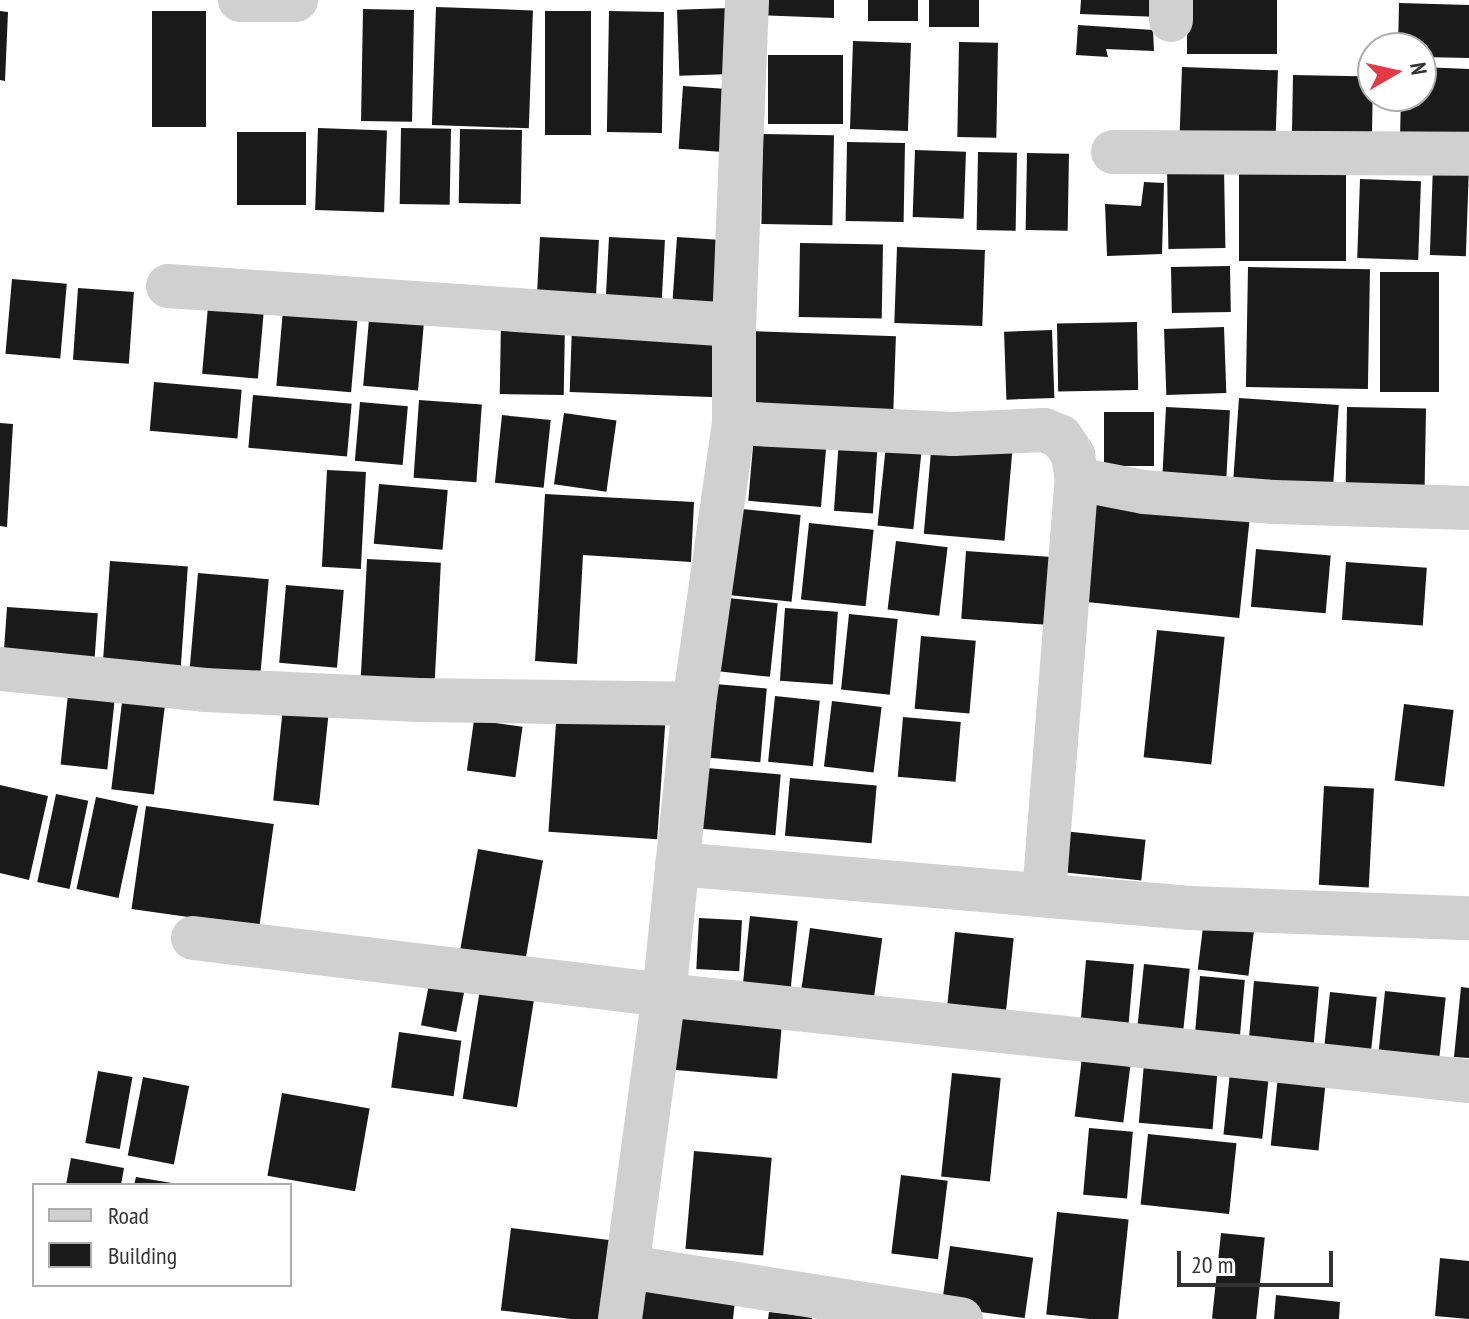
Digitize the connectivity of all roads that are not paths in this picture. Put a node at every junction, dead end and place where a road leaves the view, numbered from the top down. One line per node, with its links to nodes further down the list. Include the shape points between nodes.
1 (747, 0): 5 (street)
2 (1113, 152): 3 (street)
3 (1469, 154)
4 (168, 286): 5 (street)
5 (734, 325): 6 (street)
6 (734, 423): 7 (street, via 953,434 1044,430 1061,437 1073,455); 10 (street)
7 (1077, 479): 8 (street, via 1144,492 1275,502); 12 (street)
8 (1469, 508)
9 (0, 669): 10 (street, via 221,691)
10 (694, 704): 11 (street)
11 (677, 864): 12 (street); 15 (street)
12 (1044, 894): 13 (street, via 1190,908)
13 (1469, 918)
14 (193, 938): 15 (street)
15 (664, 995): 16 (street); 17 (street)
16 (1469, 1081)
17 (628, 1267): 18 (street); 19 (street)
18 (620, 1319)
19 (961, 1319)

